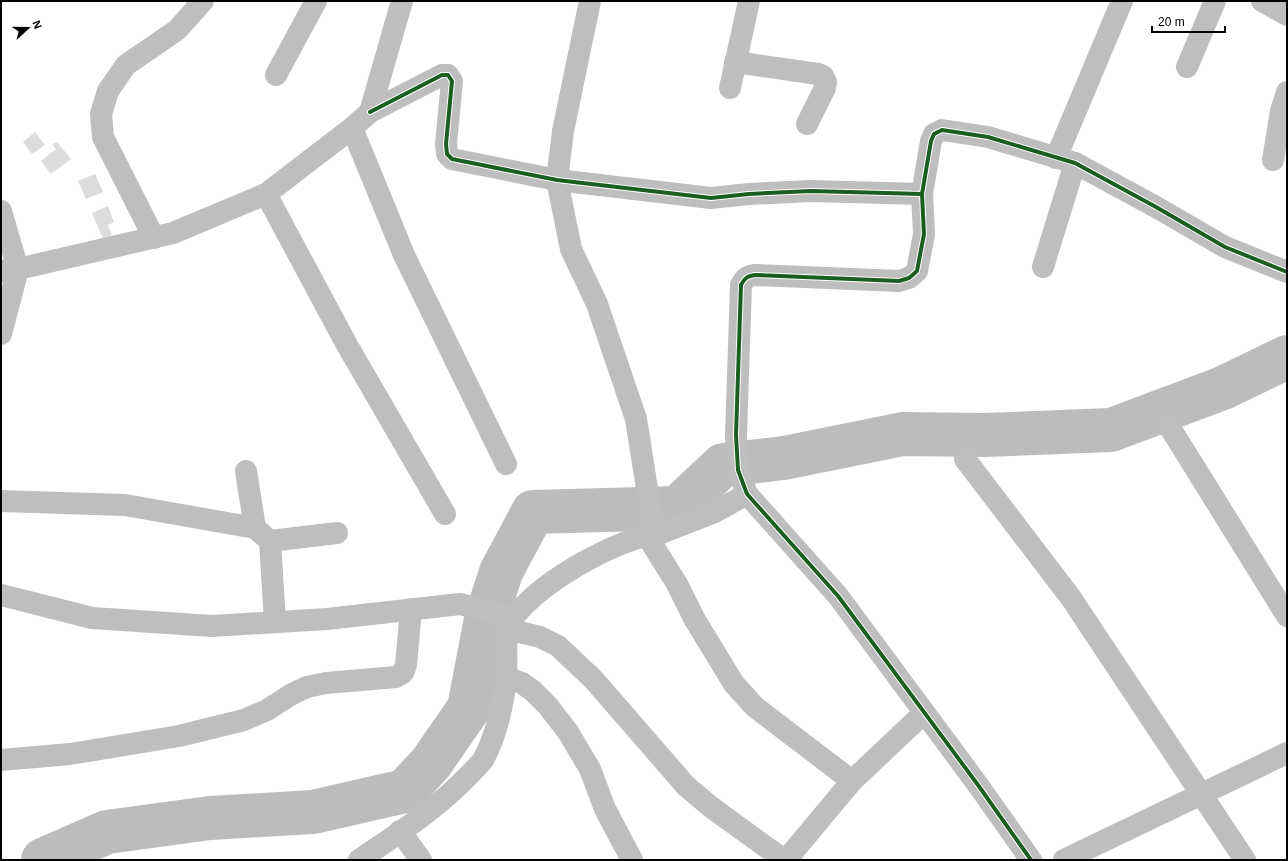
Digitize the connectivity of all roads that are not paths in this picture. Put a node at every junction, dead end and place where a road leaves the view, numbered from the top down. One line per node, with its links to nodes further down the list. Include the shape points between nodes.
1 (203, 1): 24 (street, via 177,30 126,65 108,91 102,114 103,137)
2 (316, 1): 12 (street)
3 (402, 1): 15 (street)
4 (590, 1): 20 (street, via 563,131)
5 (749, 1): 10 (street)
6 (1122, 1): 19 (street)
7 (1215, 1): 11 (street)
8 (1262, 1): 9 (street)
9 (1287, 15)
10 (735, 62): 13 (street); 16 (street, via 823,76 825,88)
11 (1187, 67)
12 (276, 75)
13 (730, 88)
14 (1287, 92): 18 (street, via 1281,111)
15 (370, 112): 17 (street); 20 (street, via 442,75 448,75 452,81 446,144 447,154 452,159)
16 (807, 124)
17 (352, 128): 21 (street); 31 (street, via 404,255)
18 (1273, 160)
19 (1065, 161): 22 (street, via 988,137 942,130 934,134 931,140); 25 (street); 27 (street, via 1156,207 1225,247)
20 (556, 180): 22 (street, via 711,198 811,191); 36 (street, via 571,249 597,304 636,419)
21 (266, 194): 24 (street, via 173,233); 35 (street, via 347,346)
22 (922, 194): 33 (street, via 924,234 917,271 909,278 899,280 756,275 745,278 741,285 736,435 738,470)
23 (1, 211): 26 (street)
24 (154, 238): 26 (street)
25 (1044, 267)
26 (10, 270): 28 (street)
27 (1287, 272)
28 (1, 334)
29 (1169, 426): 41 (street)
30 (965, 459): 49 (street, via 1071,598)
31 (506, 464)
32 (246, 471): 38 (street)
33 (747, 494): 36 (street, via 715,512); 45 (street, via 838,596)
34 (1, 501): 38 (street, via 125,505)
35 (445, 514)
36 (652, 519): 42 (street, via 610,548 572,569 537,594); 48 (street, via 677,584 695,620 734,684 755,707)
37 (337, 533): 38 (street)
38 (263, 534): 43 (street)
39 (1, 595): 43 (street, via 92,618 212,626)
40 (411, 609): 42 (street, via 460,604); 43 (street); 47 (street, via 406,665 403,673 396,677 307,687 244,720 179,736 70,754)
41 (1287, 616)
42 (508, 620): 44 (street); 54 (street, via 558,646 594,680 686,786 711,808)
43 (274, 622)
44 (506, 677): 50 (street, via 498,723 482,760 444,800); 53 (street, via 522,683 533,691 568,732 590,769 605,810)
45 (924, 713): 48 (street); 55 (street)
46 (1287, 753): 49 (street)
47 (1, 760)
48 (852, 781): 54 (street)
49 (1201, 794): 56 (street); 57 (street)
50 (400, 831): 51 (street); 52 (street)
51 (359, 860)
52 (421, 860)
53 (632, 860)
54 (785, 860)
55 (1031, 860)
56 (1064, 860)
57 (1245, 860)

